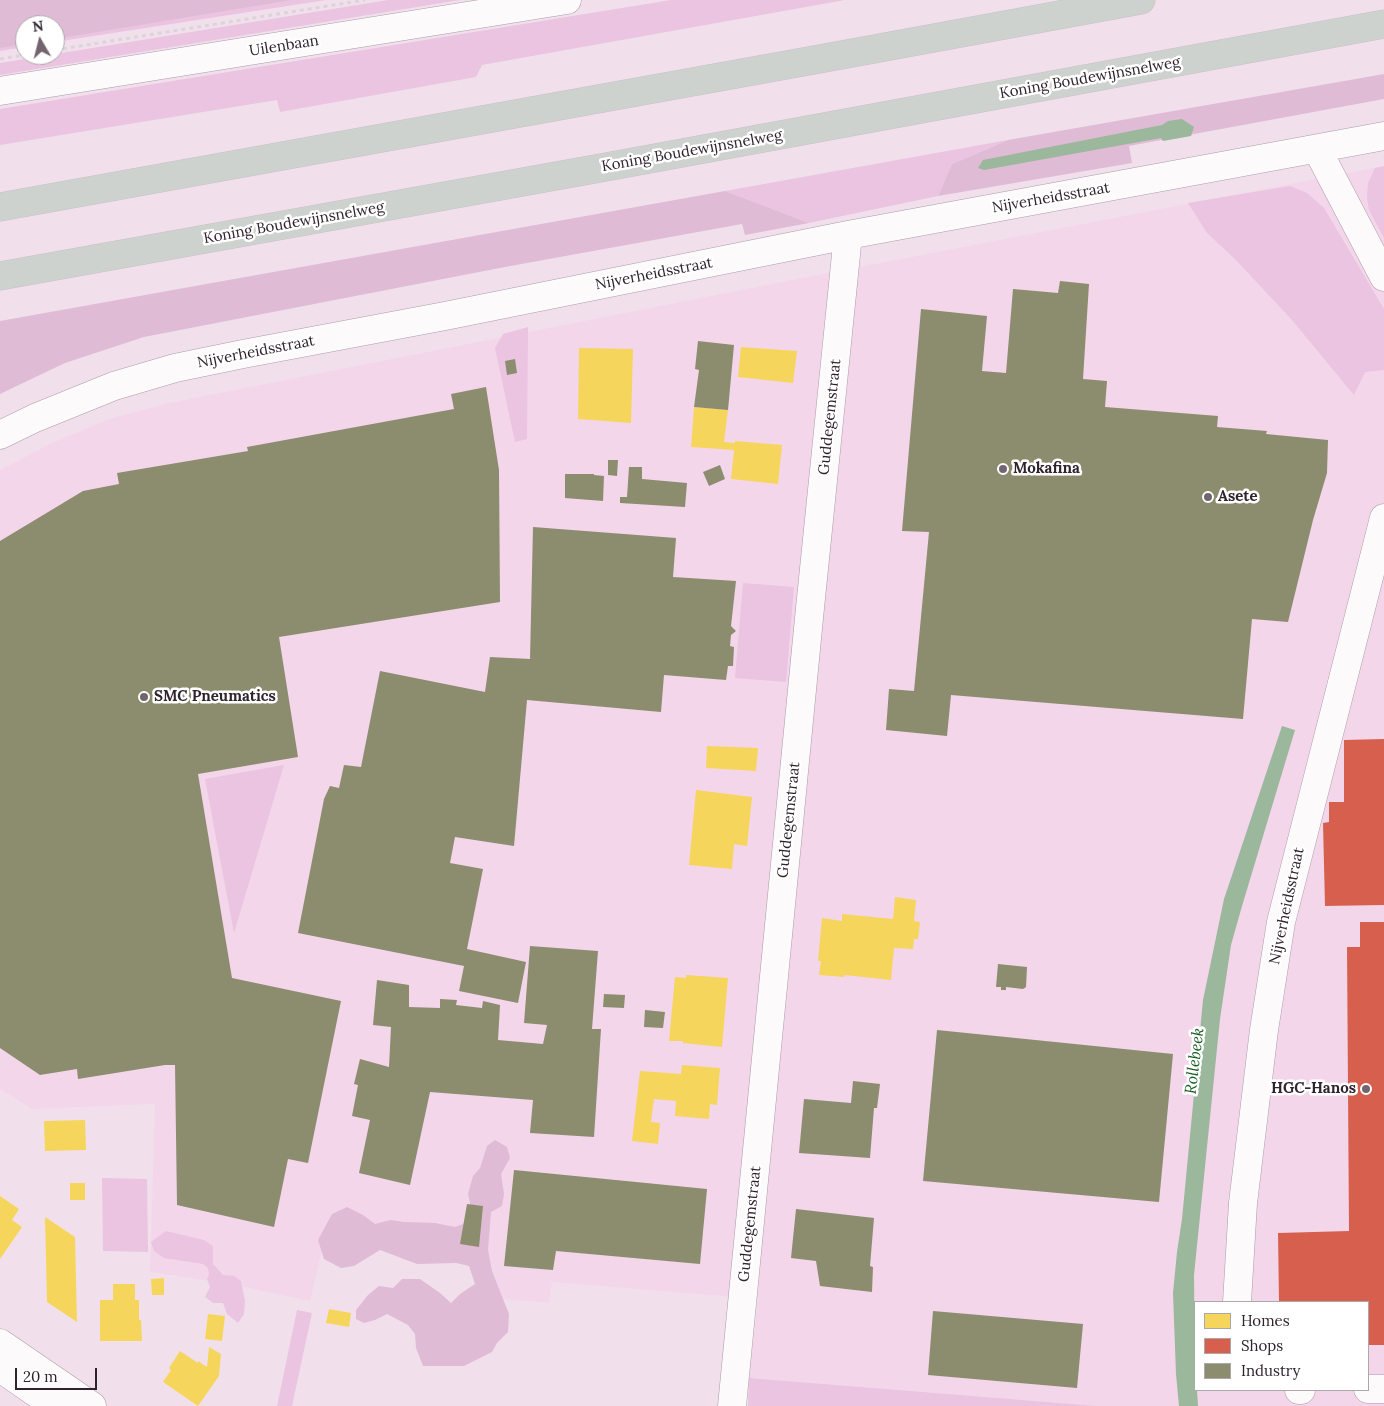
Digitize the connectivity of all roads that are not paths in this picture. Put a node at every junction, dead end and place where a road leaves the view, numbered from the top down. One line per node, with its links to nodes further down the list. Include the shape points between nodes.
1 (567, 0): 4 (street, Uilenbaan)
2 (1141, 0): 7 (highway)
3 (1384, 24): 9 (highway, Koning Boudewijnsnelweg)
4 (0, 91)
5 (1384, 136): 6 (street, Nijverheidsstraat)
6 (1317, 149): 8 (street, Nijverheidsstraat); 10 (street)
7 (0, 207)
8 (848, 235): 11 (street, Nijverheidsstraat, via 175,368 114,386); 20 (street, Guddegemstraat)
9 (0, 276)
10 (1384, 277)
11 (0, 435)
12 (1384, 518): 13 (street, Nijverheidsstraat, via 1281,922 1243,1203)
13 (1237, 1301)
14 (0, 1343): 19 (street)
15 (0, 1368): 18 (street)
16 (1384, 1388): 17 (street)
17 (1369, 1389)
18 (55, 1406)
19 (92, 1406)
20 (732, 1406)

